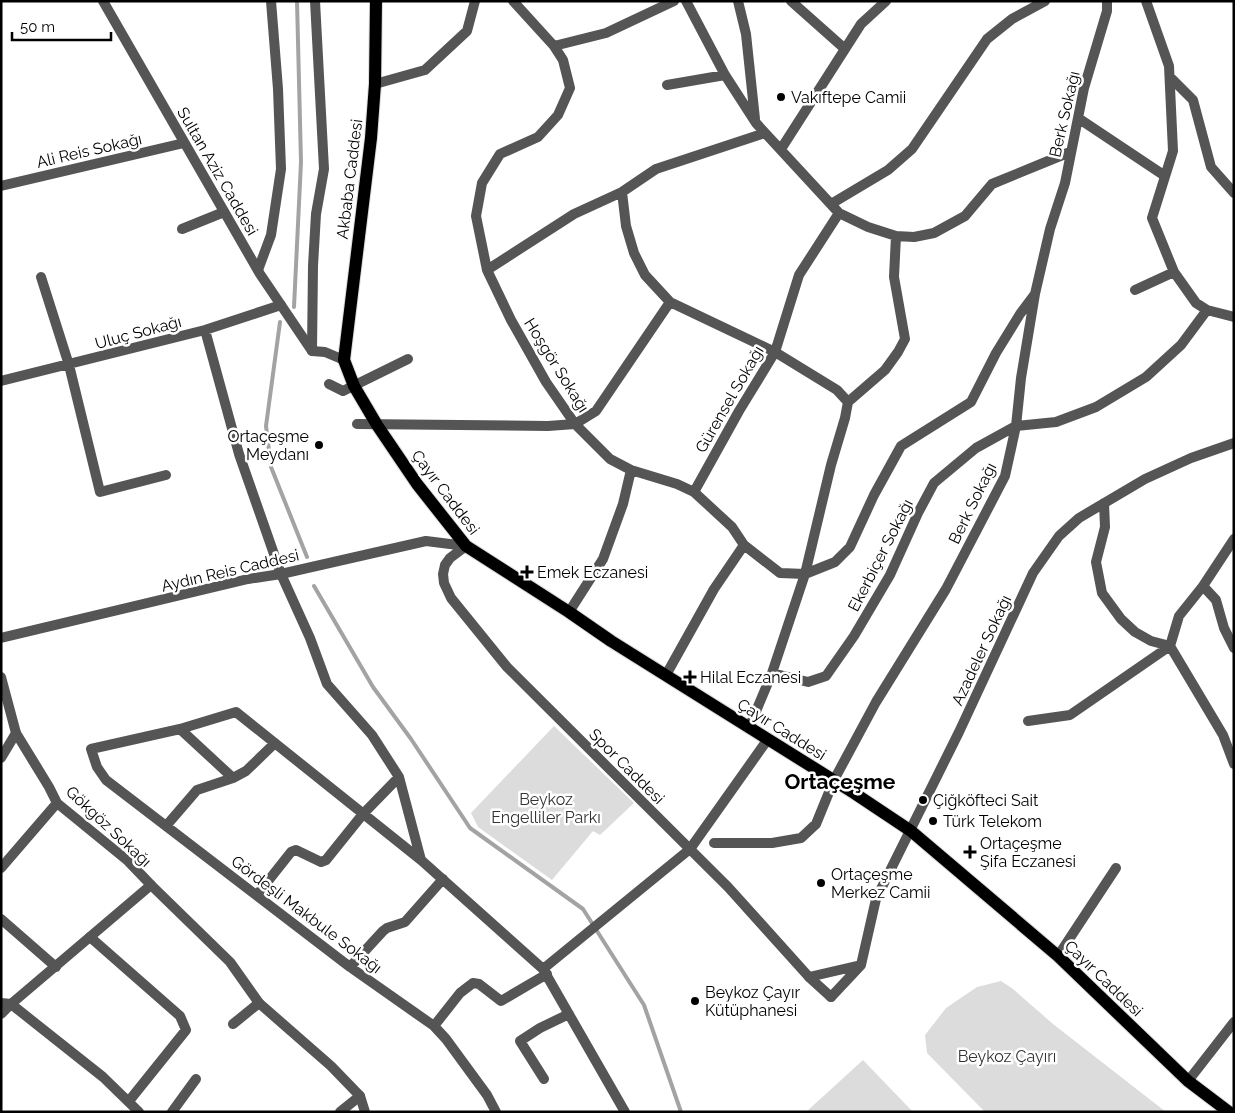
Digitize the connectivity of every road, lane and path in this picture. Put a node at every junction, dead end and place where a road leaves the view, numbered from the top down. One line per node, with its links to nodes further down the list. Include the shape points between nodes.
1 (103, 1): 24 (street, Sultan Aziz Caddesi)
2 (271, 1): 36 (street, via 281,169 271,235)
3 (315, 1): 47 (street, via 324,169 316,214)
4 (376, 1): 19 (main road, Akbaba Caddesi)
5 (475, 1): 19 (street, via 467,31 425,70)
6 (513, 1): 15 (street, Hoşgör Sokağı)
7 (674, 1): 15 (street, via 606,33)
8 (686, 1): 17 (street)
9 (738, 1): 22 (street, via 746,34)
10 (791, 1): 16 (street)
11 (886, 1): 16 (street, via 861,24)
12 (1045, 1): 31 (street, via 1012,19 987,39 912,149 888,170)
13 (1107, 1): 21 (street, Berk Sokağı)
14 (1146, 1): 18 (street)
15 (554, 46): 37 (street, Hoşgör Sokağı, via 563,60 570,88 558,115 538,137 500,154 482,183 476,216)
16 (845, 49): 25 (street)
17 (726, 75): 20 (street); 22 (street)
18 (1170, 77): 27 (street, via 1174,151); 30 (street, via 1193,100 1210,167)
19 (375, 84): 50 (main road, Akbaba Caddesi)
20 (667, 85)
21 (1078, 118): 26 (street, Berk Sokağı); 27 (street)
22 (756, 123): 23 (street)
23 (764, 133): 25 (street); 29 (street, via 656,169)
24 (184, 143): 28 (street, Ali Reis Sokağı); 32 (street, Sultan Aziz Caddesi)
25 (781, 149): 31 (street)
26 (1070, 152): 35 (street, via 992,184 965,216 934,233); 41 (street, Berk Sokağı, via 1065,183)
27 (1166, 176): 38 (street, via 1152,218)
28 (1, 186)
29 (622, 192): 37 (street, via 574,214); 42 (street, via 626,226 634,253 645,275)
30 (1234, 193)
31 (831, 204): 33 (street)
32 (224, 212): 34 (street); 36 (street, Sultan Aziz Caddesi)
33 (839, 213): 35 (street); 48 (street, Gürensel Sokağı, via 800,275)
34 (182, 229)
35 (896, 236): 55 (street, via 894,278 905,339 884,370)
36 (258, 270): 43 (street, Sultan Aziz Caddesi)
37 (487, 270): 57 (street, Hoşgör Sokağı, via 546,382)
38 (1174, 272): 40 (street); 44 (street, via 1196,303)
39 (41, 278): 51 (street)
40 (1135, 290)
41 (1035, 294): 59 (street, Berk Sokağı); 69 (street, Hoşgör Sokağı, via 996,353 971,402 902,446 850,547 835,562)
42 (670, 302): 48 (street); 57 (street, via 596,411)
43 (281, 305): 46 (street, Uluç Sokağı); 47 (street, Sultan Aziz Caddesi)
44 (1207, 310): 45 (street); 59 (street, via 1181,345 1146,377 1096,407 1056,422)
45 (1234, 317)
46 (205, 330): 51 (street, Uluç Sokağı); 68 (street, via 239,454)
47 (312, 351): 50 (street, via 325,352)
48 (775, 352): 55 (street, via 837,390); 63 (street, Gürensel Sokağı)
49 (408, 359): 54 (street)
50 (344, 360): 54 (main road, Çayır Caddesi)
51 (69, 366): 52 (street, Uluç Sokağı); 62 (street, via 100,492)
52 (1, 381)
53 (328, 384): 54 (street, via 343,391)
54 (354, 386): 58 (main road, Çayır Caddesi)
55 (848, 402): 69 (street)
56 (357, 424): 58 (street)
57 (575, 424): 58 (street); 61 (street, Hoşgör Sokağı, via 610,459)
58 (378, 425): 67 (main road, Çayır Caddesi, via 417,484)
59 (1016, 426): 75 (street, Ekerbiçer Sokağı, via 976,448 934,483 890,575 826,676 808,682); 88 (street, Berk Sokağı, via 1005,476 946,589 876,702)
60 (1234, 443): 64 (street, Azadeler Sokağı, via 1145,479)
61 (631, 470): 63 (street, Hoşgör Sokağı); 71 (street, via 604,559)
62 (166, 475)
63 (694, 492): 66 (street, Hoşgör Sokağı, via 732,527)
64 (1104, 503): 73 (street, via 1105,527 1096,562 1102,593 1135,632); 92 (street, Azadeler Sokağı, via 1079,518 1059,536 1032,573)
65 (1234, 540): 70 (street)
66 (744, 545): 69 (street, Hoşgör Sokağı, via 780,573); 76 (street, via 714,589)
67 (466, 546): 68 (street, Aydın Reis Caddesi, via 426,541); 71 (main road, Çayır Caddesi); 94 (street, Spor Caddesi, via 445,565 444,583 451,598 507,667)
68 (281, 574): 72 (street, Aydın Reis Caddesi); 86 (street, via 327,684 372,735)
69 (806, 574): 75 (street)
70 (1203, 586): 73 (street, via 1179,616); 74 (street, via 1216,600)
71 (569, 612): 76 (main road, Çayır Caddesi)
72 (1, 638)
73 (1170, 646): 78 (street, via 1070,715); 85 (street, via 1223,736)
74 (1234, 648)
75 (772, 672): 79 (street)
76 (666, 675): 79 (main road, Çayır Caddesi)
77 (1, 678): 81 (street, Gökgöz Sokağı)
78 (1028, 722)
79 (749, 728): 82 (main road, Çayır Caddesi)
80 (180, 729): 83 (street, via 236,712); 87 (street); 91 (street, Gördeşli Makbule Sokağı, via 91,749 106,780)
81 (16, 733): 84 (street); 89 (street, Gökgöz Sokağı)
82 (768, 739): 88 (main road, Çayır Caddesi); 94 (street)
83 (275, 743): 87 (street, via 246,771); 90 (street)
84 (1, 758)
85 (1234, 764)
86 (399, 777): 90 (street); 95 (street)
87 (233, 778): 91 (street, via 197,790)
88 (834, 780): 92 (main road, Çayır Caddesi); 93 (street, Berk Sokağı, via 816,824 801,838 772,843)
89 (57, 803): 96 (street); 99 (street, Gökgöz Sokağı, via 128,861)
90 (363, 814): 95 (street); 100 (street, via 324,862 296,850 291,852)
91 (166, 826): 100 (street, Gördeşli Makbule Sokağı)
92 (911, 831): 103 (main road, Çayır Caddesi); 104 (street, Azadeler Sokağı, via 876,899)
93 (714, 843)
94 (690, 849): 107 (street, via 580,939); 108 (street, Spor Caddesi)
95 (421, 860): 98 (street)
96 (1, 868)
97 (1116, 868): 103 (street)
98 (443, 879): 106 (street, via 405,922 383,931); 107 (street)
99 (151, 885): 102 (street); 109 (street, Gökgöz Sokağı, via 230,962)
100 (258, 895): 106 (street, Gördeşli Makbule Sokağı)
101 (1, 919): 105 (street)
102 (90, 937): 105 (street); 120 (street, via 180,1016 186,1030)
103 (1058, 956): 118 (main road, Çayır Caddesi)
104 (861, 965): 108 (street); 108 (street, Spor Caddesi, via 831,997)
105 (56, 967): 110 (street)
106 (350, 967): 115 (street, Gördeşli Makbule Sokağı)
107 (545, 972): 112 (street); 115 (street, via 501,1001 473,983 460,993)
108 (809, 977)
109 (259, 1003): 114 (street); 119 (street, Gökgöz Sokağı)
110 (6, 1004): 111 (street); 120 (street)
111 (1, 1014)
112 (569, 1014): 117 (street, via 520,1041); 126 (street)
113 (1234, 1022): 118 (street)
114 (233, 1024)
115 (434, 1026): 125 (street, Gördeşli Makbule Sokağı, via 487,1094)
116 (196, 1079): 122 (street)
117 (544, 1079)
118 (1188, 1081): 127 (main road, Çayır Caddesi)
119 (360, 1096): 123 (street); 124 (street)
120 (128, 1101): 121 (street)
121 (139, 1112)
122 (172, 1112)
123 (340, 1112)
124 (366, 1112)
125 (496, 1112)
126 (625, 1112)
127 (1229, 1112)

